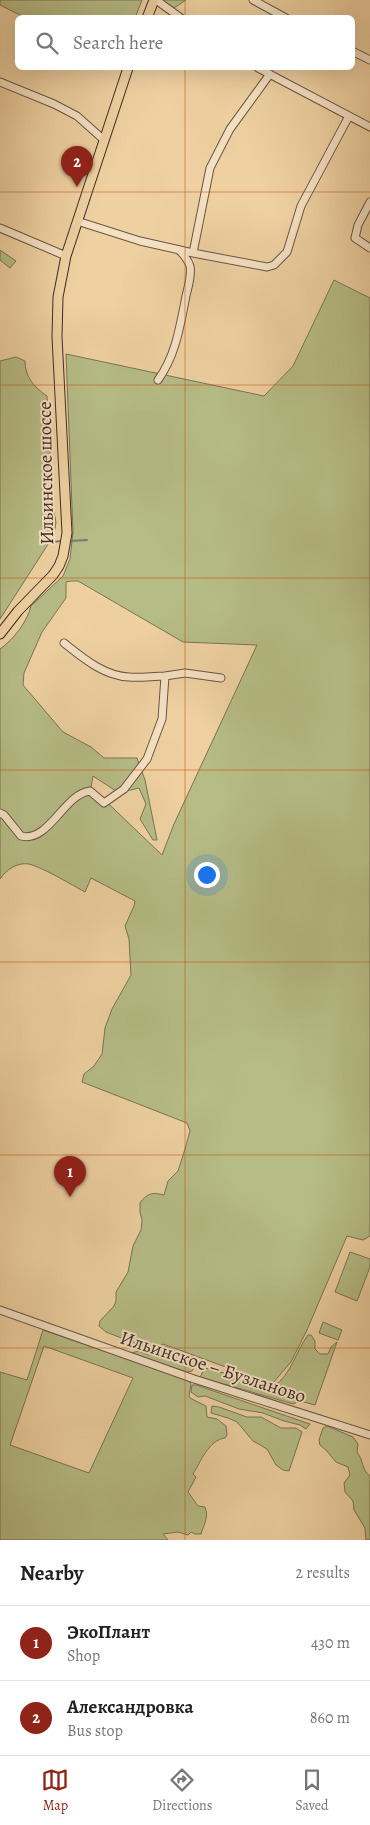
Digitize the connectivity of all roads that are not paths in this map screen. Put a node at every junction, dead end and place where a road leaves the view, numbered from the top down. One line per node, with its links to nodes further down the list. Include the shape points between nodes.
1 (155, 0): 3 (main road); 4 (street)
2 (253, 0): 5 (street)
3 (148, 15)
4 (177, 15)
5 (280, 15)
6 (355, 53): 7 (street)
7 (370, 60)
8 (127, 70): 14 (main road, Ильинское шоссе)
9 (262, 70): 10 (street)
10 (270, 74): 12 (street); 20 (street, via 230,129 210,168)
11 (0, 82): 14 (street, via 77,116)
12 (349, 116): 13 (street); 20 (street, via 301,206 287,252 280,260 267,267)
13 (370, 127)
14 (104, 140): 16 (main road, Ильинское шоссе)
15 (370, 202): 18 (street, via 355,238)
16 (77, 221): 19 (street); 21 (main road, Ильинское шоссе)
17 (0, 228): 21 (street)
18 (370, 248)
19 (179, 250): 20 (street); 22 (street, via 190,267 190,278 178,340)
20 (193, 253)
21 (66, 256): 23 (main road, Ильинское шоссе, via 58,297 57,337 66,546 53,575)
22 (158, 380)
23 (0, 634)
24 (64, 643): 25 (street, via 107,672 128,677)
25 (165, 676): 26 (street, via 185,673); 27 (street, via 162,719 147,758 117,796 104,803 90,791 83,792 34,836 21,836)
26 (222, 678)
27 (0, 813)
28 (0, 1310): 29 (street, Ильинское – Бузланово, via 194,1379)
29 (370, 1435)

